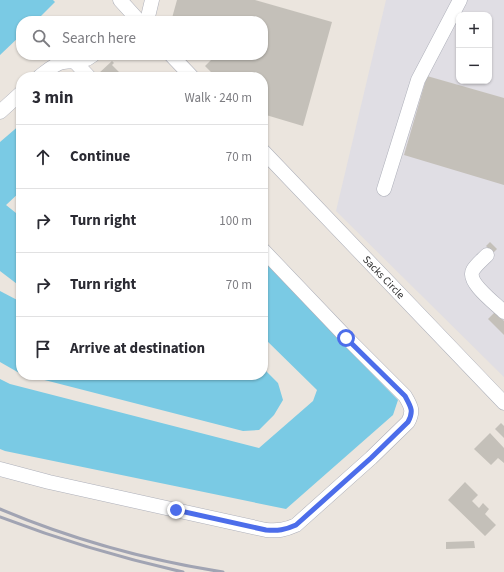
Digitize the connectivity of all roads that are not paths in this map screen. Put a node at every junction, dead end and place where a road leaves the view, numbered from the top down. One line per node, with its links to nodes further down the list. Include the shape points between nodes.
1 (120, 0): 4 (street)
2 (152, 0): 5 (street)
3 (460, 0): 15 (street, via 418,80)
4 (131, 16)
5 (147, 16)
6 (87, 60): 8 (street)
7 (176, 60): 11 (street)
8 (75, 62): 9 (street, via 64,62); 10 (street)
9 (46, 72)
10 (84, 72)
11 (187, 72)
12 (16, 98): 13 (street)
13 (0, 112)
14 (268, 156): 19 (street, Sacks Circle)
15 (384, 188)
16 (268, 255): 20 (street, via 405,396 412,415 371,458 296,525 286,530 266,530)
17 (487, 256): 18 (street, via 473,270 472,276 481,290)
18 (504, 312)
19 (504, 403)
20 (0, 469)

